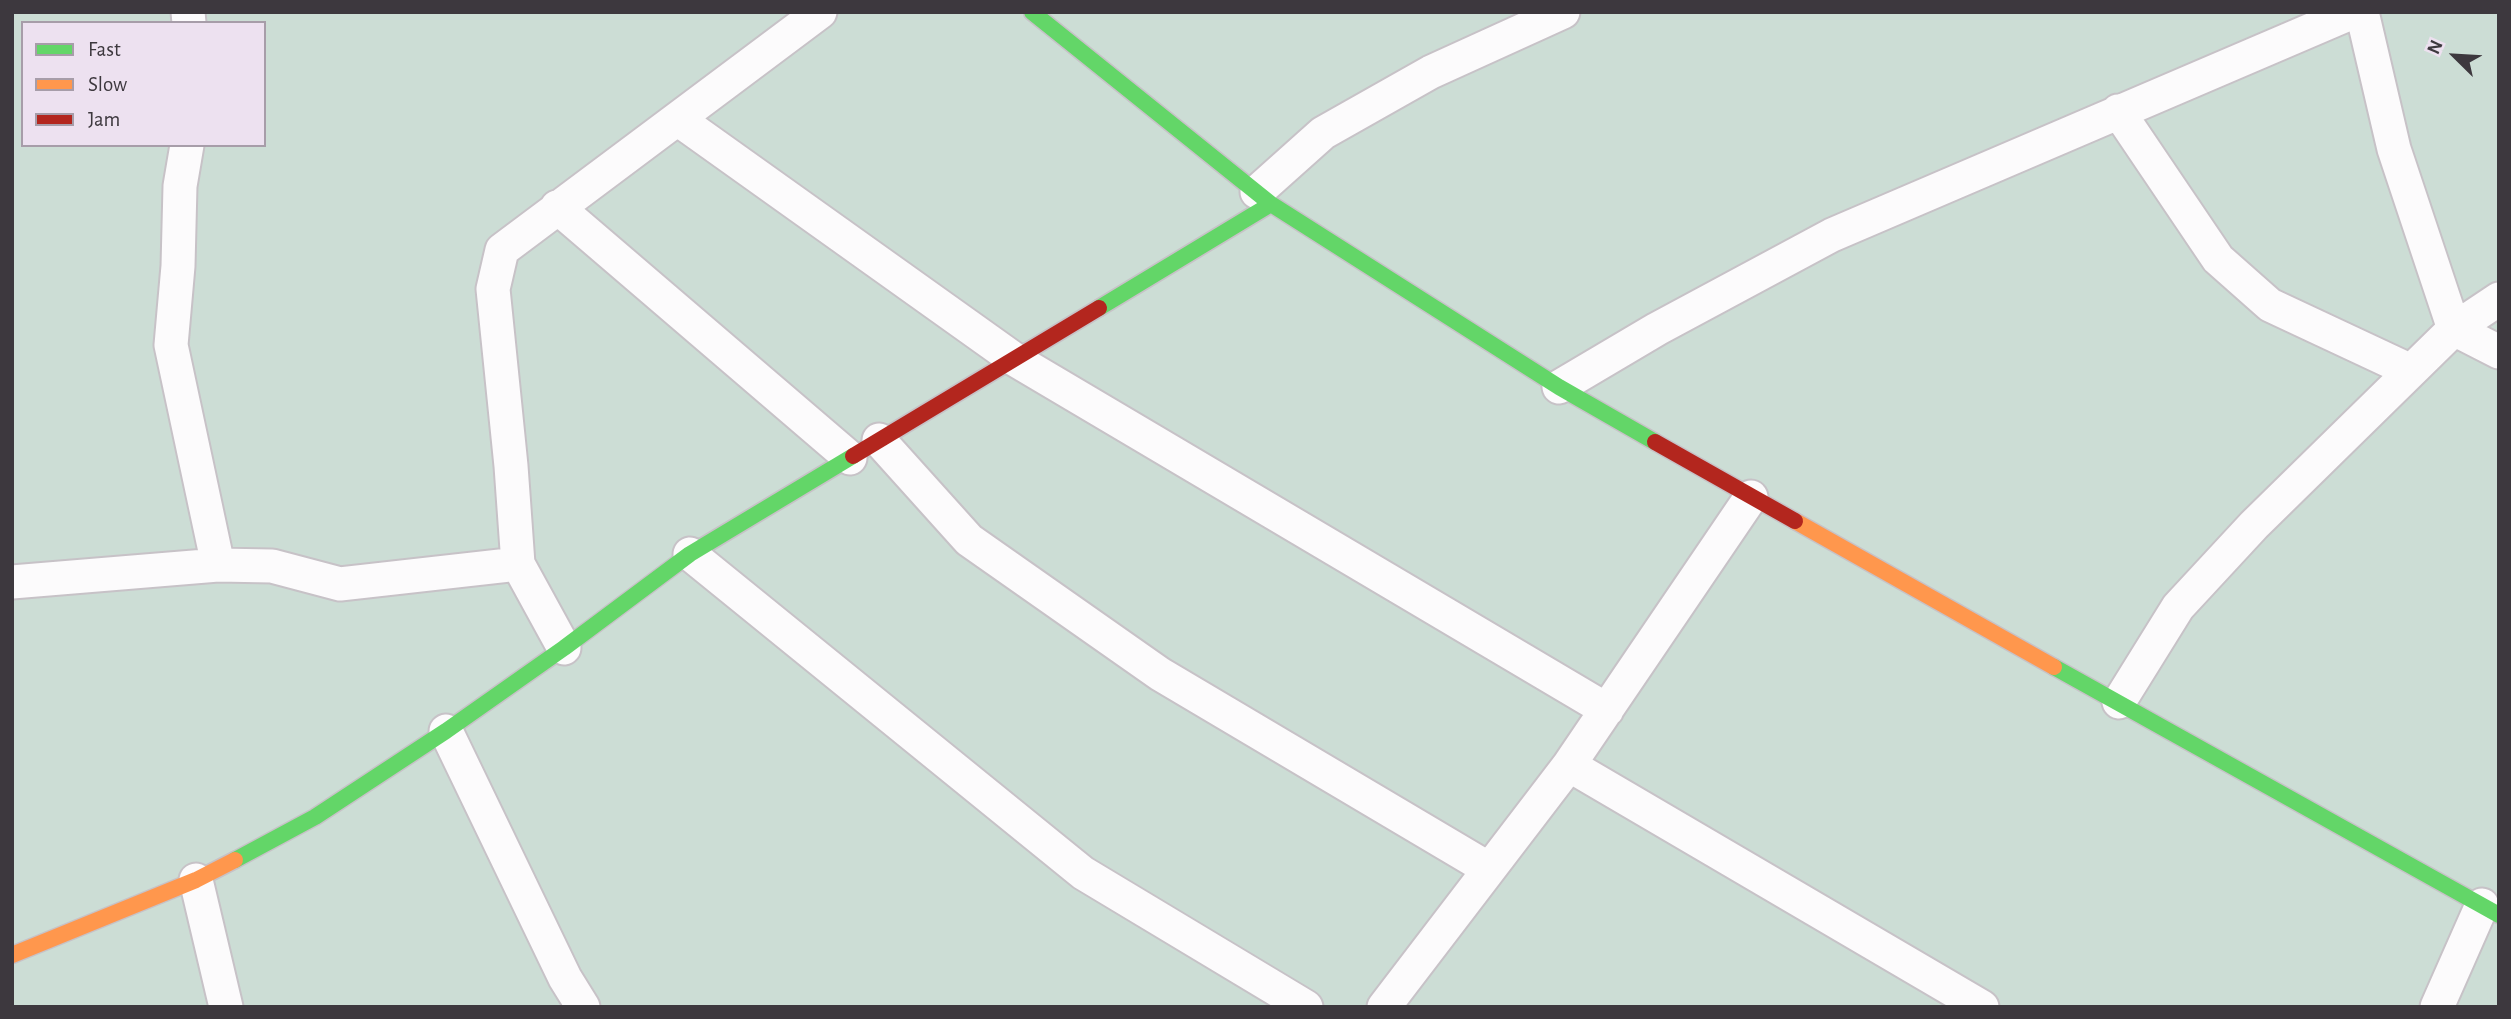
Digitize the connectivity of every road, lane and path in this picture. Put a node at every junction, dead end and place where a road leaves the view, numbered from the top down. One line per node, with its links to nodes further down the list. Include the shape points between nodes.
1 (820, 12): 7 (street)
2 (1032, 12): 9 (main road)
3 (1563, 12): 9 (street, via 1431,72 1323,133)
4 (2353, 12): 6 (street)
5 (2362, 12): 12 (street, via 2394,149)
6 (2118, 111): 15 (street, via 2218,259 2270,305); 16 (street, via 1832,235)
7 (679, 120): 10 (street); 14 (street)
8 (187, 147): 22 (street, via 180,186 171,345)
9 (1264, 198): 14 (main road); 16 (main road)
10 (557, 207): 18 (street); 21 (street, via 502,250 493,289)
11 (2499, 299): 12 (street)
12 (2454, 329): 13 (street); 15 (street)
13 (2499, 352)
14 (1014, 359): 17 (main road); 26 (street)
15 (2412, 370): 25 (street, via 2254,525 2178,607)
16 (1559, 387): 19 (main road)
17 (879, 440): 18 (main road); 29 (street, via 969,540 1014,572 1160,674)
18 (850, 458): 20 (main road)
19 (1751, 497): 25 (main road); 26 (street)
20 (690, 554): 24 (main road); 35 (street, via 1083,873)
21 (518, 564): 22 (street, via 340,584 272,566); 24 (street)
22 (218, 565): 23 (street)
23 (12, 582)
24 (564, 648): 27 (main road)
25 (2119, 702): 31 (main road)
26 (1607, 710): 28 (street)
27 (446, 731): 30 (main road, via 315,817); 34 (street)
28 (1569, 765): 29 (street); 37 (street)
29 (1489, 869): 36 (street)
30 (196, 880): 32 (main road); 33 (street)
31 (2490, 910): 38 (street)
32 (12, 955)
33 (226, 1007)
34 (583, 1007)
35 (1306, 1007)
36 (1384, 1007)
37 (1982, 1007)
38 (2437, 1007)

